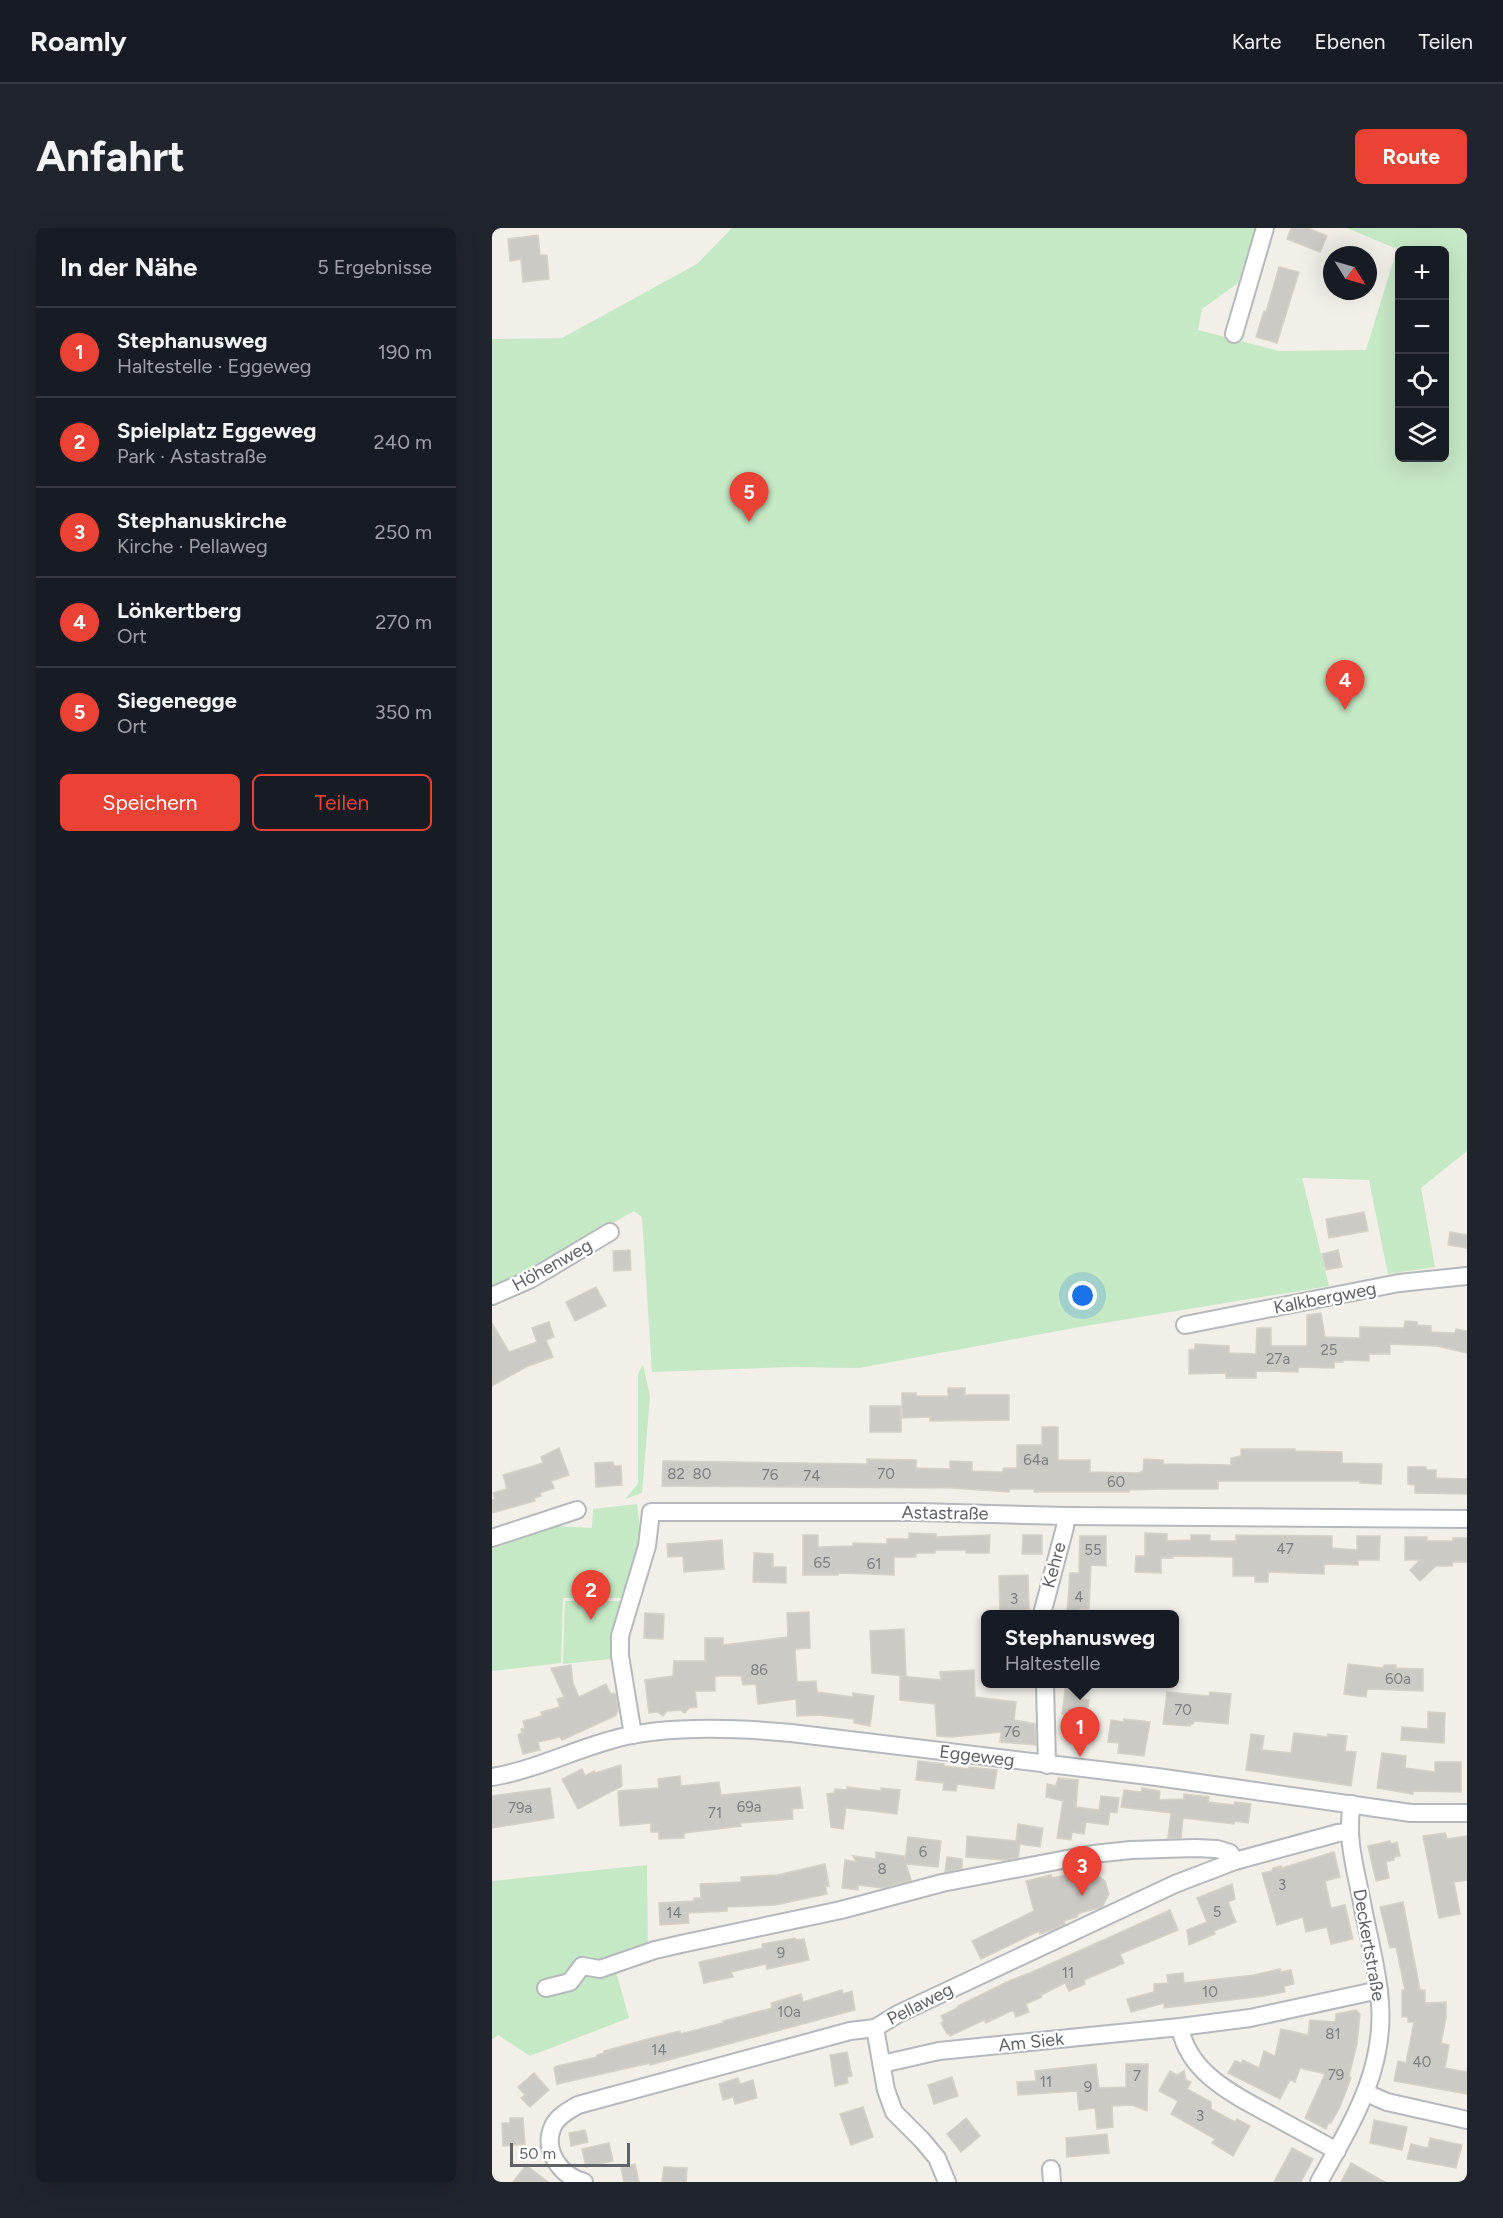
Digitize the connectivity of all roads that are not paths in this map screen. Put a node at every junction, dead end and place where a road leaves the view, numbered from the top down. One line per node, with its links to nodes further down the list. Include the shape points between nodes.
1 (1265, 228): 2 (street)
2 (1234, 334)
3 (610, 1232): 5 (street, Höhenweg, via 531,1279)
4 (1467, 1276): 6 (street, Kalkbergweg, via 1399,1283)
5 (492, 1296)
6 (1185, 1325)
7 (577, 1510): 10 (street)
8 (1066, 1516): 9 (street, Astastraße); 11 (street, Kehre); 13 (street, Astastraße, via 651,1512 647,1546 620,1636)
9 (1467, 1519)
10 (492, 1538)
11 (1043, 1610)
12 (1045, 1688): 14 (street)
13 (633, 1735): 14 (street, Eggeweg, via 734,1730 786,1733); 15 (street, Eggeweg, via 528,1769)
14 (1047, 1765): 16 (street, Eggeweg)
15 (492, 1776)
16 (1352, 1804): 17 (street, Eggeweg, via 1420,1814); 18 (street, Deckertstraße)
17 (1467, 1813)
18 (1349, 1832): 19 (street, Pellaweg); 21 (street, Deckertstraße)
19 (1235, 1861): 20 (street, via 1230,1853 1217,1849 1093,1854 942,1883 841,1911 655,1950 600,1969 582,1966 570,1982); 23 (street, Pellaweg, via 1058,1938)
20 (546, 1988)
21 (1379, 1990): 22 (street, Am Siek, via 1250,2018); 25 (street, Deckertstraße, via 1377,2047)
22 (1180, 2027): 24 (street, Am Siek, via 939,2051); 27 (street, via 1192,2057 1224,2089)
23 (875, 2028): 24 (street); 28 (street, Pellaweg, via 850,2031 578,2105 553,2126 550,2144 561,2170)
24 (882, 2064): 29 (street, via 894,2112 937,2158)
25 (1366, 2093): 26 (street, via 1387,2102); 27 (street, Deckertstraße)
26 (1467, 2120)
27 (1336, 2151): 30 (street, Deckertstraße)
28 (584, 2182)
29 (946, 2182)
30 (1319, 2182)

